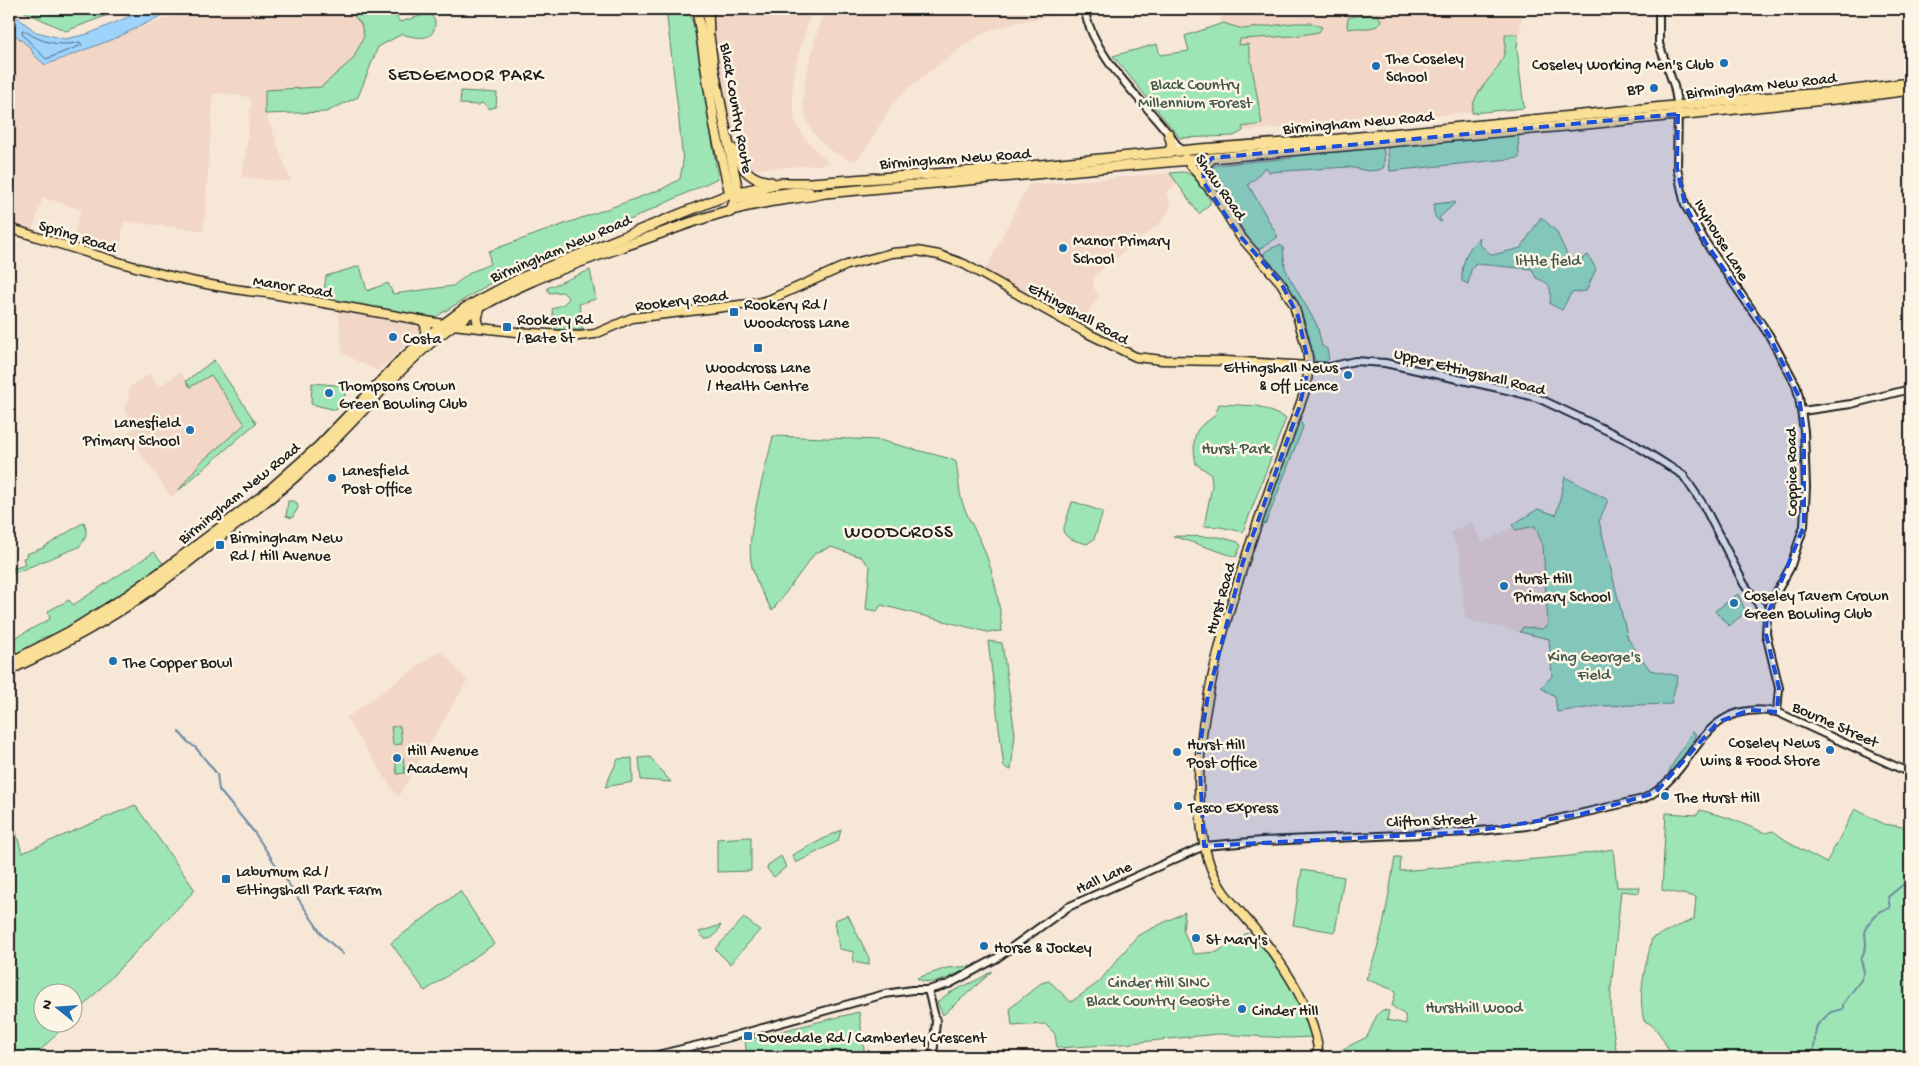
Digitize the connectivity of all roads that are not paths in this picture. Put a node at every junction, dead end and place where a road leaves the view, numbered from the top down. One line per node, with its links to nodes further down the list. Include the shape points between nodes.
1 (697, 9): 18 (highway, Black Country Route, via 714,128)
2 (708, 9): 10 (highway, Black Country Route, via 713,65)
3 (1084, 9): 9 (street, Shaw Road, via 1091,33 1107,60)
4 (1659, 9): 7 (street, Ivyhouse Lane, via 1659,44 1674,86)
5 (1910, 83): 7 (highway, Birmingham New Road, via 1735,100)
6 (1910, 90): 7 (highway, Birmingham New Road)
7 (1678, 110): 8 (highway, Birmingham New Road); 31 (street, Ivyhouse Lane, via 1676,168 1686,205 1706,243 1782,359 1796,385)
8 (1518, 126): 11 (highway, Birmingham New Road); 13 (highway, Birmingham New Road)
9 (1169, 134): 11 (street, Shaw Road); 12 (highway, via 1172,145)
10 (728, 140): 15 (highway, via 750,176); 18 (highway, Black Country Route)
11 (1181, 151): 12 (highway, Birmingham New Road); 14 (main road, Shaw Road)
12 (1169, 152): 15 (highway, Birmingham New Road, via 989,170)
13 (1212, 158): 14 (highway, Birmingham New Road); 16 (highway, via 1203,168)
14 (1187, 160): 16 (main road, Shaw Road); 17 (highway, Birmingham New Road)
15 (780, 183): 18 (highway, Birmingham New Road)
16 (1204, 183): 29 (main road, Shaw Road, via 1240,236 1287,292 1298,316)
17 (825, 193): 18 (highway, via 796,192 758,198); 19 (highway, Birmingham New Road)
18 (735, 195): 19 (highway); 25 (highway, Birmingham New Road, via 521,278 473,303)
19 (730, 212): 23 (highway, Birmingham New Road, via 695,221 560,270)
20 (9, 228): 22 (main road, Spring Road)
21 (847, 265): 27 (main road, Rookery Road, via 758,304 632,318 588,336); 29 (main road, Ettingshall Road, via 902,251 939,255 964,264 1084,332 1136,357)
22 (140, 267): 24 (main road, Manor Road, via 238,290)
23 (481, 308): 26 (highway, Birmingham New Road); 27 (highway, via 477,318)
24 (423, 321): 25 (main road, Manor Road); 28 (highway)
25 (443, 324): 26 (main road, Rookery Road); 28 (highway, Birmingham New Road)
26 (453, 324): 27 (main road, Rookery Road); 32 (highway, Birmingham New Road, via 384,387 342,433)
27 (480, 327)
28 (425, 339): 32 (highway, Birmingham New Road, via 385,376)
29 (1309, 366): 33 (street, Upper Ettingshall Road, via 1328,367 1356,361 1385,364 1503,389 1538,398 1629,441 1683,475 1704,506 1744,584); 39 (main road, Hurst Road, via 1306,388 1250,540 1226,616 1208,695 1199,752)
30 (1910, 389): 31 (street, via 1851,404)
31 (1802, 411): 33 (street, Coppice Road, via 1806,487 1804,526 1790,568)
32 (305, 464): 34 (highway, Birmingham New Road, via 269,499 203,550)
33 (1767, 616): 37 (street, via 1766,634 1779,688)
34 (71, 635): 35 (highway, Birmingham New Road); 36 (highway, Birmingham New Road)
35 (9, 663)
36 (9, 670)
37 (1777, 712): 38 (street, Bourne Street); 39 (street, Clifton Street, via 1756,710 1718,722 1704,734 1676,774 1643,799 1519,827)
38 (1910, 773)
39 (1204, 846): 40 (street, Hall Lane, via 1068,907 975,971); 43 (main road, Hurst Road, via 1218,886 1288,974 1315,1031)
40 (928, 990): 41 (street, Hall Lane, via 885,994); 42 (street, via 936,1021)
41 (649, 1057)
42 (933, 1057)
43 (1318, 1057)

